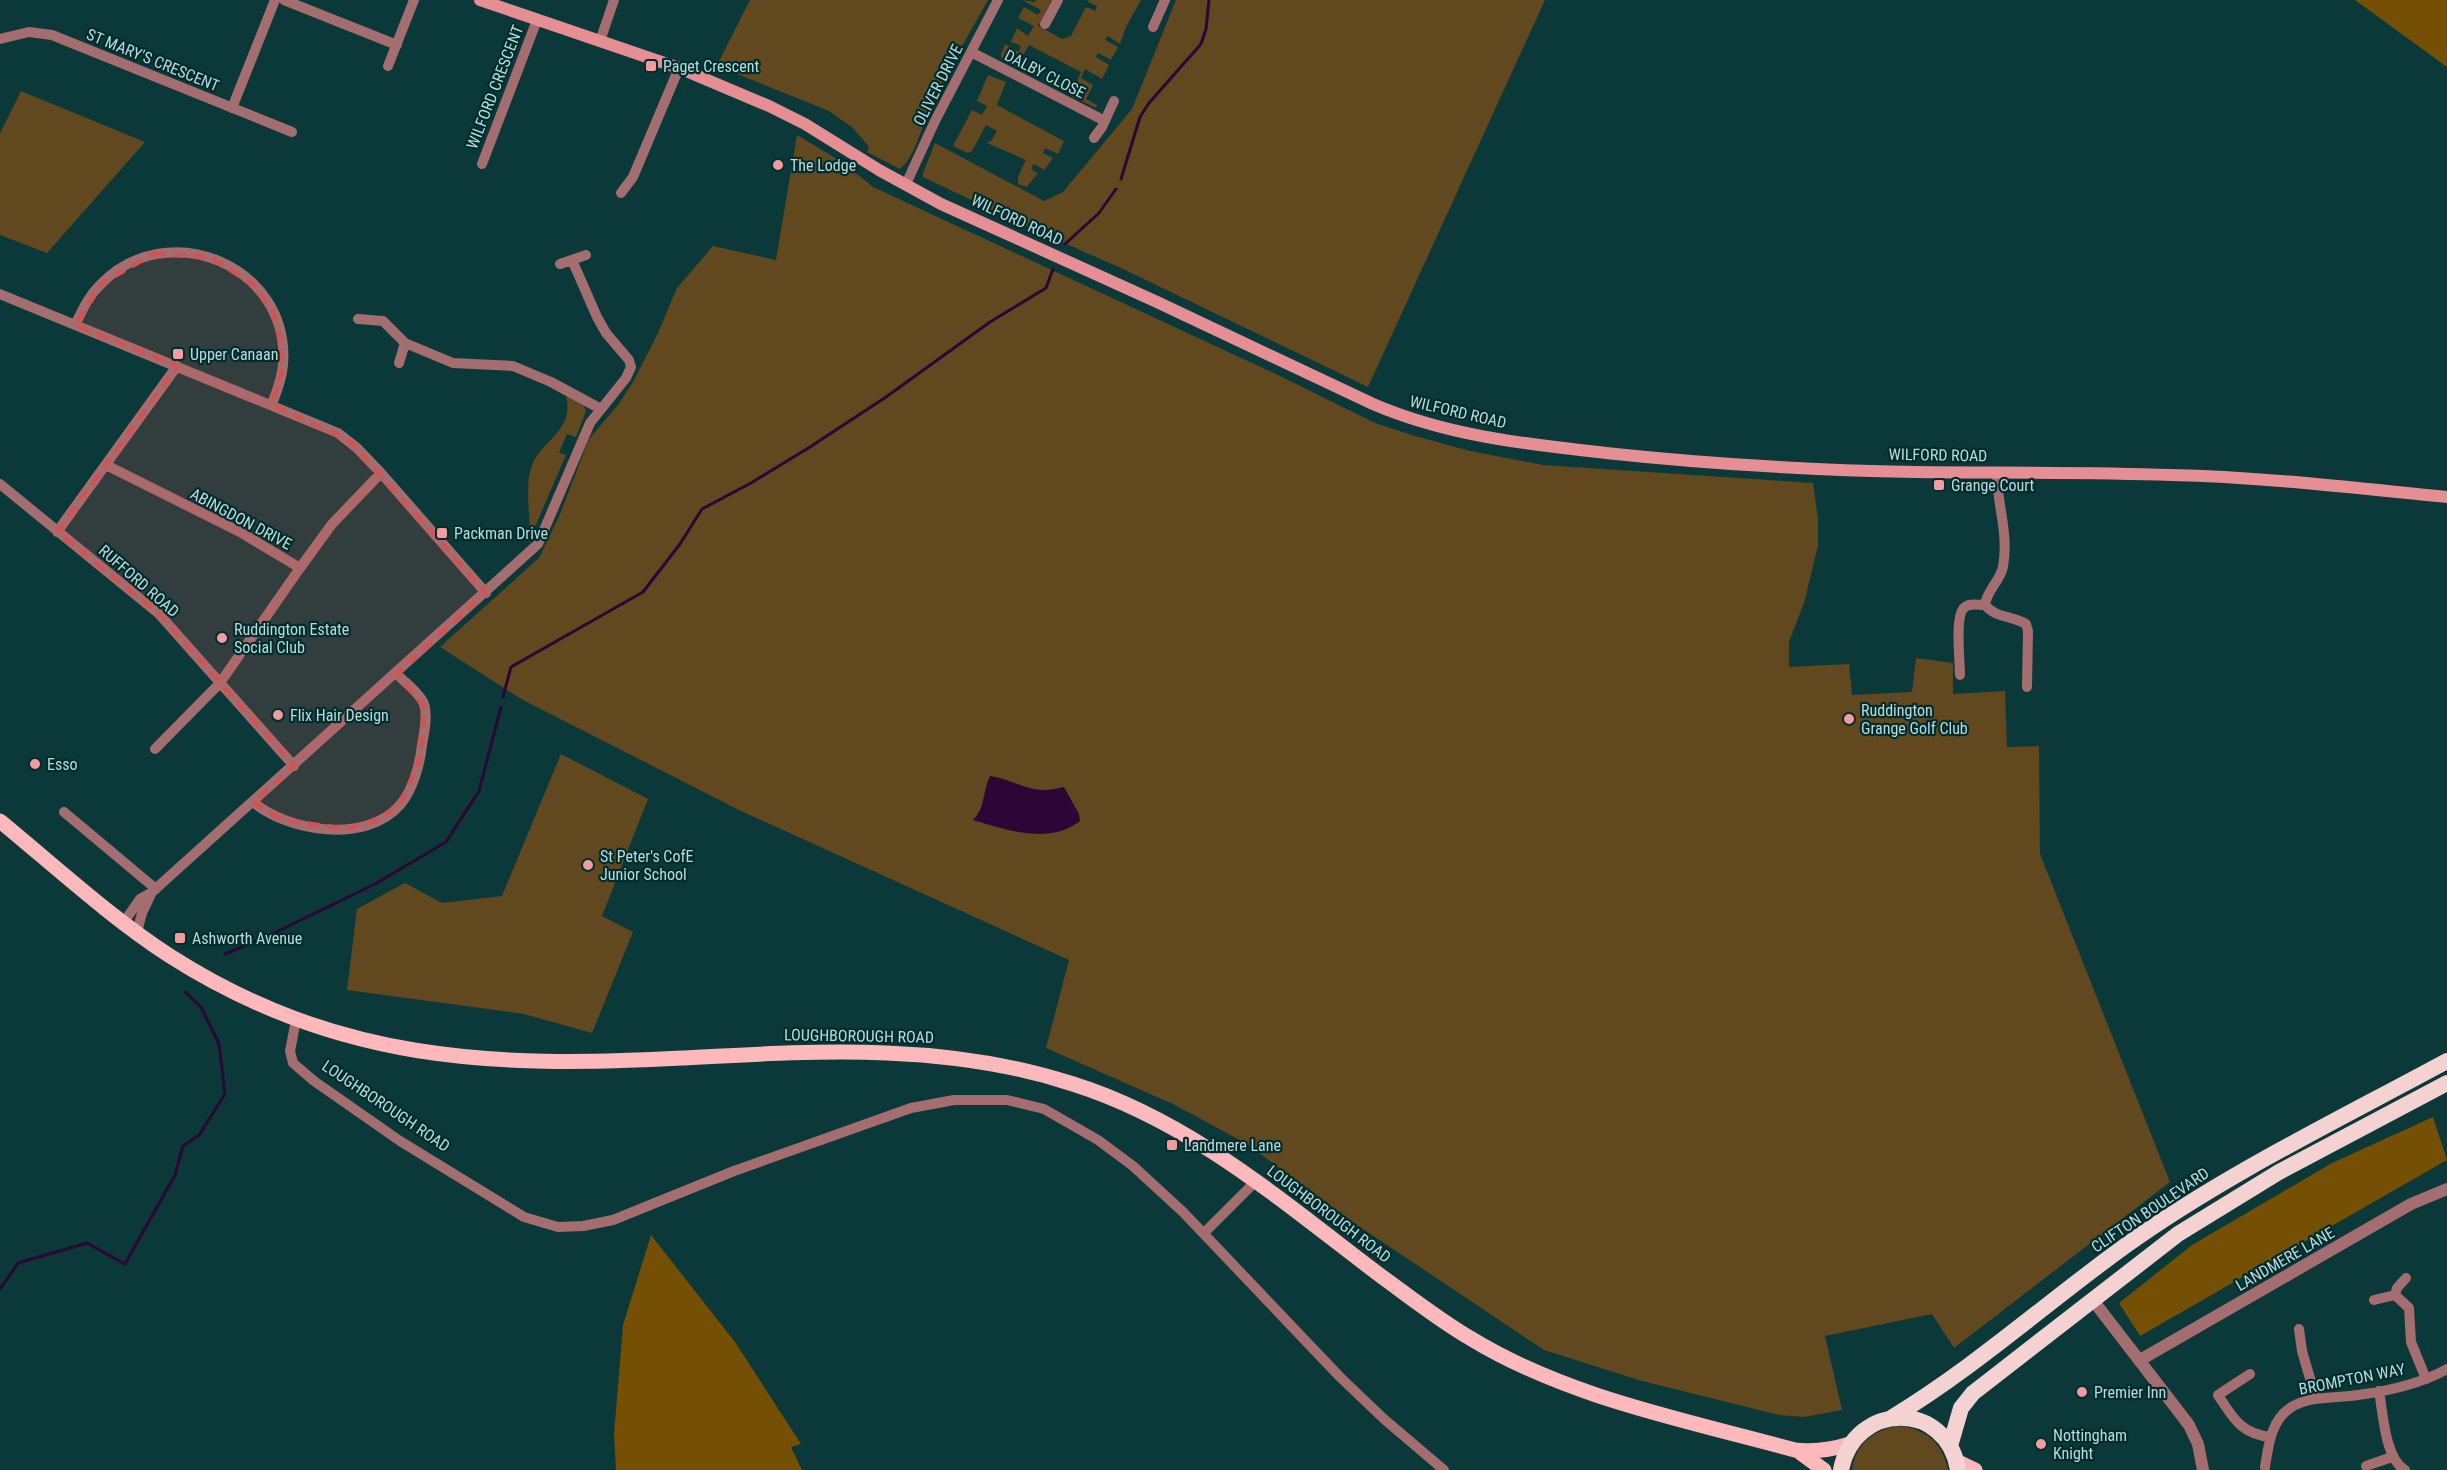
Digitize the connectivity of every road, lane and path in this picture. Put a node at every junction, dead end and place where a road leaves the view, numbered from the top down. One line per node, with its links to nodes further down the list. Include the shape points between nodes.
1 (275, 0): 20 (street)
2 (284, 0): 15 (street)
3 (414, 0): 15 (street)
4 (480, 0): 9 (main road, WILFORD ROAD)
5 (614, 0): 14 (street)
6 (998, 0): 16 (street, OLIVER DRIVE)
7 (1058, 0): 11 (street)
8 (1165, 0): 12 (street)
9 (507, 4): 10 (main road, WILFORD ROAD)
10 (537, 20): 14 (main road, WILFORD ROAD); 24 (street, WILFORD CRESCENT)
11 (1045, 24)
12 (1153, 27)
13 (0, 39): 20 (street, ST MARY'S CRESCENT, via 28,32 52,35)
14 (600, 41): 18 (main road, WILFORD ROAD)
15 (397, 45): 17 (street)
16 (971, 52): 21 (street, DALBY CLOSE); 25 (street, OLIVER DRIVE)
17 (388, 66)
18 (679, 68): 25 (main road, WILFORD ROAD, via 789,115); 26 (street, via 633,177)
19 (1114, 101): 21 (street)
20 (232, 108): 22 (street, ST MARY'S CRESCENT)
21 (1105, 121): 23 (street)
22 (292, 132)
23 (1094, 138)
24 (482, 164)
25 (906, 184): 40 (main road, WILFORD ROAD, via 941,204 1373,404 1433,426 1533,444 1669,459 1803,468)
26 (621, 193)
27 (586, 255): 28 (street)
28 (572, 260): 29 (street); 37 (street, via 597,317 631,367)
29 (560, 264)
30 (0, 294): 32 (street)
31 (358, 318): 33 (street, via 383,321)
32 (75, 325): 35 (street); 36 (street, via 100,284 140,258 178,252 215,259 237,270 254,285 276,319 283,364)
33 (405, 343): 34 (street); 37 (street, via 456,364 508,365)
34 (399, 363)
35 (177, 366): 36 (street); 38 (street)
36 (272, 404): 39 (street, via 338,433)
37 (601, 408): 45 (street, via 583,436 538,544)
38 (106, 465): 43 (street); 44 (street, ABINGDON DRIVE, via 240,532)
39 (381, 473): 44 (street, via 332,524); 45 (street)
40 (1997, 473): 42 (main road, WILFORD ROAD, via 2194,476); 46 (street, via 2005,526 2003,569 1986,595)
41 (0, 484): 43 (street, RUFFORD ROAD)
42 (2447, 497)
43 (57, 532): 49 (street, RUFFORD ROAD, via 159,614)
44 (300, 568): 49 (street, ABINGDON DRIVE)
45 (486, 593): 47 (street)
46 (1985, 605): 48 (street, via 1969,604 1963,609); 50 (street, via 1999,616 2026,624)
47 (397, 674): 52 (street); 53 (street, via 423,702 425,718 417,770 407,795 394,810 368,824 333,830 293,824)
48 (1960, 675)
49 (220, 683): 51 (street, ABINGDON DRIVE); 52 (street, RUFFORD ROAD)
50 (2027, 687)
51 (155, 750)
52 (294, 766): 53 (street)
53 (253, 802): 56 (street)
54 (64, 812): 56 (street)
55 (0, 821): 57 (main road, LOUGHBOROUGH ROAD)
56 (153, 891): 57 (street, via 140,899); 58 (street)
57 (124, 922): 58 (main road, LOUGHBOROUGH ROAD)
58 (137, 932): 59 (main road, LOUGHBOROUGH ROAD, via 212,979)
59 (296, 1020): 62 (main road, LOUGHBOROUGH ROAD, via 363,1041 442,1056 501,1061 621,1061 888,1051 984,1062 1071,1083 1124,1103 1190,1137); 64 (street, LOUGHBOROUGH ROAD, via 290,1051 293,1063 314,1081 400,1141 524,1217 545,1224 583,1226 613,1220 734,1171 910,1108 954,1100 1007,1100 1044,1109 1098,1140 1133,1166)
60 (2447, 1061): 76 (highway, CLIFTON BOULEVARD, via 2238,1173 2125,1246 1938,1388)
61 (2447, 1083): 67 (highway, via 2279,1172 2178,1234)
62 (1256, 1181): 64 (street); 79 (main road, LOUGHBOROUGH ROAD, via 1426,1310 1506,1358 1616,1401)
63 (2447, 1189): 70 (street, LANDMERE LANE, via 2411,1204)
64 (1204, 1233): 84 (street, LOUGHBOROUGH ROAD, via 1340,1377)
65 (2406, 1278): 66 (street)
66 (2395, 1295): 68 (street); 73 (street, via 2409,1308 2411,1342)
67 (2092, 1299): 70 (street); 81 (highway, via 1973,1393 1961,1408)
68 (2374, 1300)
69 (2299, 1329): 75 (street)
70 (2140, 1360): 88 (street, via 2189,1425)
71 (2447, 1369): 73 (street, BROMPTON WAY)
72 (2250, 1374): 77 (street, via 2218,1395 2237,1424 2256,1435)
73 (2426, 1379): 74 (street, BROMPTON WAY)
74 (2379, 1391): 75 (street, BROMPTON WAY); 80 (street)
75 (2316, 1399): 77 (street, BROMPTON WAY, via 2295,1405 2282,1415)
76 (1890, 1418): 78 (highway, via 1868,1426); 81 (highway, via 1905,1417 1925,1423 1942,1435)
77 (2271, 1437): 83 (street, BROMPTON WAY)
78 (1850, 1444): 79 (main road, LOUGHBOROUGH ROAD, via 1814,1452); 86 (highway)
79 (1795, 1450): 85 (main road, LOUGHBOROUGH ROAD)
80 (2392, 1457): 82 (street); 89 (street)
81 (1955, 1459): 87 (main road)
82 (2366, 1466)
83 (2265, 1467)
84 (1444, 1470)
85 (1824, 1470)
86 (1841, 1470)
87 (1975, 1470)
88 (2203, 1470)
89 (2405, 1470)

